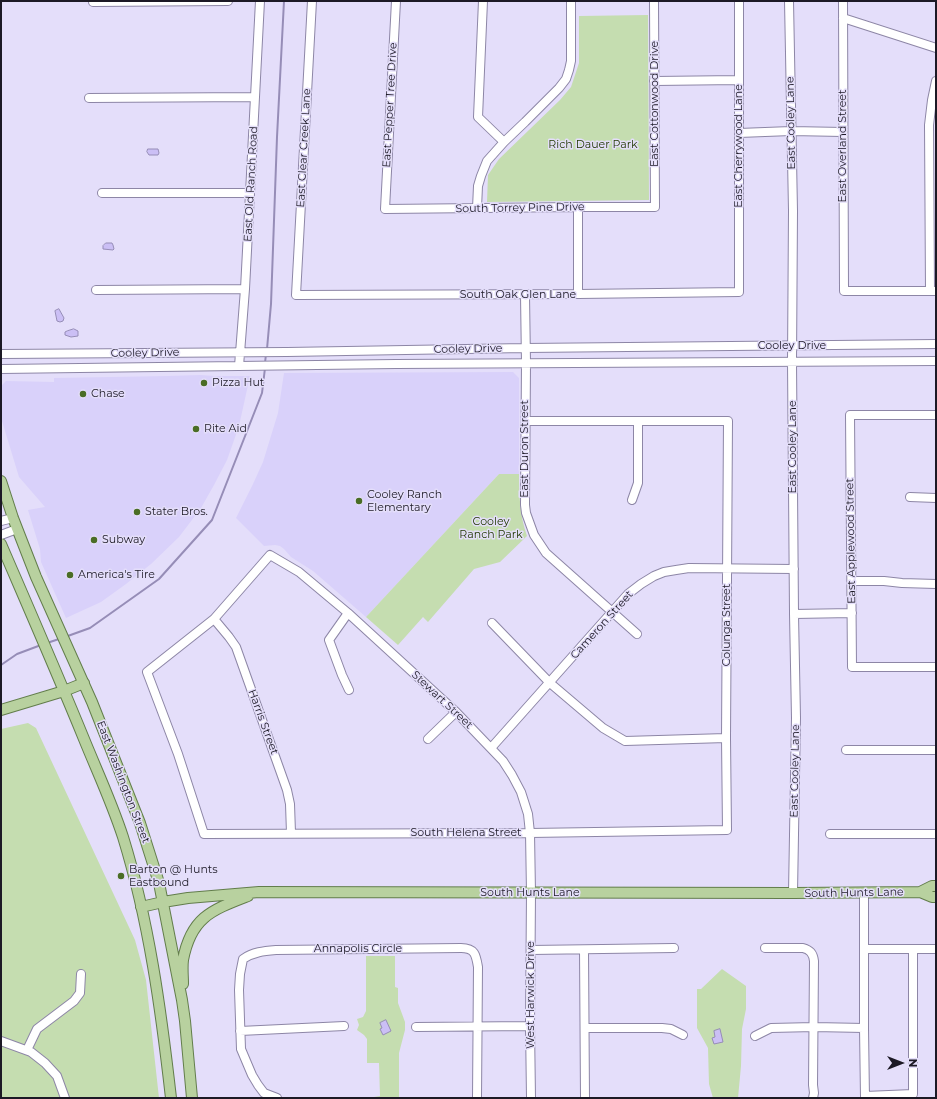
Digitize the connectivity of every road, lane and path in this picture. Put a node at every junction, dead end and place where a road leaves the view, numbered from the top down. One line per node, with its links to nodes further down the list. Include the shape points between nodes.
1 (228, 1): 11 (street)
2 (260, 1): 17 (street, East Old Ranch Road)
3 (312, 1): 34 (street, East Clear Creek Lane)
4 (396, 1): 28 (street, East Pepper Tree Drive)
5 (483, 1): 22 (street, via 478,117)
6 (571, 1): 22 (street, via 571,61 566,79)
7 (654, 1): 16 (street, East Cottonwood Drive)
8 (739, 1): 14 (street, East Cherrywood Lane)
9 (789, 1): 19 (street, East Cooley Lane)
10 (843, 1): 12 (street, East Overland Street)
11 (93, 2)
12 (843, 18): 13 (street); 20 (street, East Overland Street)
13 (936, 48)
14 (739, 80): 16 (street); 21 (street, East Cherrywood Lane)
15 (936, 81): 31 (street, via 929,125)
16 (654, 82): 26 (street, East Cottonwood Drive)
17 (255, 97): 18 (street); 24 (street, East Old Ranch Road)
18 (89, 98)
19 (791, 131): 20 (street); 21 (street); 37 (street, East Cooley Lane)
20 (843, 132): 31 (street, East Overland Street, via 844,291)
21 (739, 133): 32 (street, East Cherrywood Lane)
22 (504, 142): 27 (street, via 483,169 478,186)
23 (102, 193): 24 (street)
24 (250, 193): 29 (street, East Old Ranch Road)
25 (578, 207): 26 (street, South Torrey Pine Drive); 27 (street, South Torrey Pine Drive); 33 (street)
26 (655, 207)
27 (477, 208): 28 (street, South Torrey Pine Drive)
28 (385, 209)
29 (245, 289): 30 (street); 41 (street, East Old Ranch Road)
30 (96, 290)
31 (933, 291)
32 (739, 292): 33 (street, South Oak Glen Lane)
33 (578, 294): 35 (street, South Oak Glen Lane)
34 (296, 295): 35 (street, South Oak Glen Lane)
35 (525, 295): 38 (street, East Duron Street)
36 (936, 344): 37 (street, Cooley Drive)
37 (793, 346): 38 (street, Cooley Drive); 45 (street, East Cooley Lane)
38 (525, 348): 39 (street, Cooley Drive); 46 (street, East Duron Street)
39 (308, 351): 41 (street, Cooley Drive); 47 (street)
40 (179, 352): 41 (street, Cooley Drive); 42 (street, Cooley Drive); 48 (street)
41 (241, 352): 49 (street, East Old Ranch Road)
42 (105, 353): 43 (street, Cooley Drive); 50 (street)
43 (1, 354)
44 (936, 361): 45 (street, Cooley Drive)
45 (792, 362): 46 (street, Cooley Drive); 65 (street, East Cooley Lane)
46 (526, 363): 47 (street, Cooley Drive); 53 (street, East Duron Street)
47 (308, 365): 49 (street, Cooley Drive)
48 (179, 366): 49 (street, Cooley Drive); 50 (street, Cooley Drive)
49 (239, 366)
50 (105, 367): 51 (street, Cooley Drive)
51 (1, 369)
52 (936, 415): 66 (street, East Applewood Street, via 850,415)
53 (526, 421): 54 (street); 68 (street, East Duron Street, via 525,505 534,535 546,553)
54 (638, 421): 58 (street, via 638,483); 64 (street, Colunga Street, via 728,421)
55 (1, 481): 59 (main road, East Washington Street)
56 (910, 497): 57 (street)
57 (936, 498)
58 (632, 500)
59 (13, 518): 60 (street); 61 (main road, East Washington Street)
60 (1, 521)
61 (17, 529): 62 (street); 76 (main road, East Washington Street)
62 (1, 535)
63 (1, 544): 79 (main road, East Washington Street)
64 (728, 568): 65 (street, Cameron Street); 68 (street, Cameron Street, via 689,568 664,572 641,584); 82 (street, Colunga Street)
65 (794, 569): 71 (street, East Cooley Lane)
66 (852, 581): 67 (street); 70 (street, East Applewood Street)
67 (936, 584)
68 (612, 612): 74 (street, East Duron Street); 77 (street, Cameron Street)
69 (348, 613): 72 (street, Stewart Street, via 299,572 270,555); 78 (street, via 329,640); 81 (street, Stewart Street)
70 (852, 613): 71 (street); 75 (street, East Applewood Street, via 852,667)
71 (794, 614): 97 (street, East Cooley Lane, via 796,718)
72 (214, 619): 88 (street, Harris Street, via 236,647 287,790); 88 (street, South Helena Street, via 147,672 178,754 204,834)
73 (492, 623): 77 (street)
74 (637, 634)
75 (936, 667)
76 (84, 683): 79 (main road); 99 (main road, East Washington Street, via 140,823)
77 (550, 683): 82 (street, via 603,728 625,741); 84 (street, Cameron Street)
78 (349, 690)
79 (64, 691): 80 (main road); 100 (main road, East Washington Street, via 116,817)
80 (1, 710)
81 (456, 712): 83 (street); 84 (street, Stewart Street)
82 (726, 738): 87 (street, Colunga Street)
83 (428, 739)
84 (491, 748): 89 (street, Stewart Street, via 503,761 521,792 528,814)
85 (846, 750): 86 (street)
86 (936, 750)
87 (728, 830): 89 (street, South Helena Street)
88 (291, 833): 89 (street, South Helena Street)
89 (530, 833): 96 (street, Stewart Street)
90 (830, 834): 91 (street)
91 (936, 834)
92 (936, 886): 95 (main road, South Hunts Lane)
93 (259, 892): 96 (main road, South Hunts Lane); 99 (main road, South Hunts Lane); 109 (main road, via 217,908 194,928 183,961)
94 (864, 892): 95 (main road, South Hunts Lane); 97 (main road, South Hunts Lane); 103 (street)
95 (920, 892): 98 (main road, South Hunts Lane)
96 (532, 893): 97 (main road, South Hunts Lane); 106 (street, West Harwick Drive)
97 (793, 893)
98 (936, 897)
99 (163, 902): 100 (main road, South Hunts Lane); 109 (main road, East Washington Street)
100 (141, 907): 125 (main road, East Washington Street, via 163,1024)
101 (674, 948): 107 (street)
102 (766, 948): 114 (street, via 803,948 813,954)
103 (864, 949): 104 (street); 116 (street)
104 (913, 949): 105 (street); 123 (street, via 913,1094)
105 (936, 949)
106 (531, 950): 107 (street); 111 (street, West Harwick Drive)
107 (584, 950): 115 (street)
108 (80, 974): 121 (street, via 80,992 74,1001 37,1029)
109 (182, 1000): 126 (main road, East Washington Street)
110 (344, 1026): 117 (street)
111 (530, 1026): 113 (street); 129 (street, West Harwick Drive)
112 (416, 1027): 113 (street)
113 (478, 1027): 117 (street, Annapolis Circle, via 477,960 468,948 276,950 249,955 243,959 240,974); 128 (street, Annapolis Circle)
114 (814, 1027): 116 (street); 119 (street, via 771,1028); 131 (street)
115 (585, 1028): 118 (street, via 662,1028 671,1029); 130 (street)
116 (864, 1028): 123 (street)
117 (240, 1031): 122 (street, Annapolis Circle, via 241,1049)
118 (683, 1036)
119 (754, 1036)
120 (1, 1041): 121 (street)
121 (27, 1050): 124 (street, via 57,1076)
122 (262, 1095): 127 (street)
123 (865, 1097)
124 (65, 1098)
125 (171, 1098)
126 (192, 1098)
127 (277, 1098)
128 (477, 1098)
129 (531, 1098)
130 (585, 1098)
131 (813, 1098)

